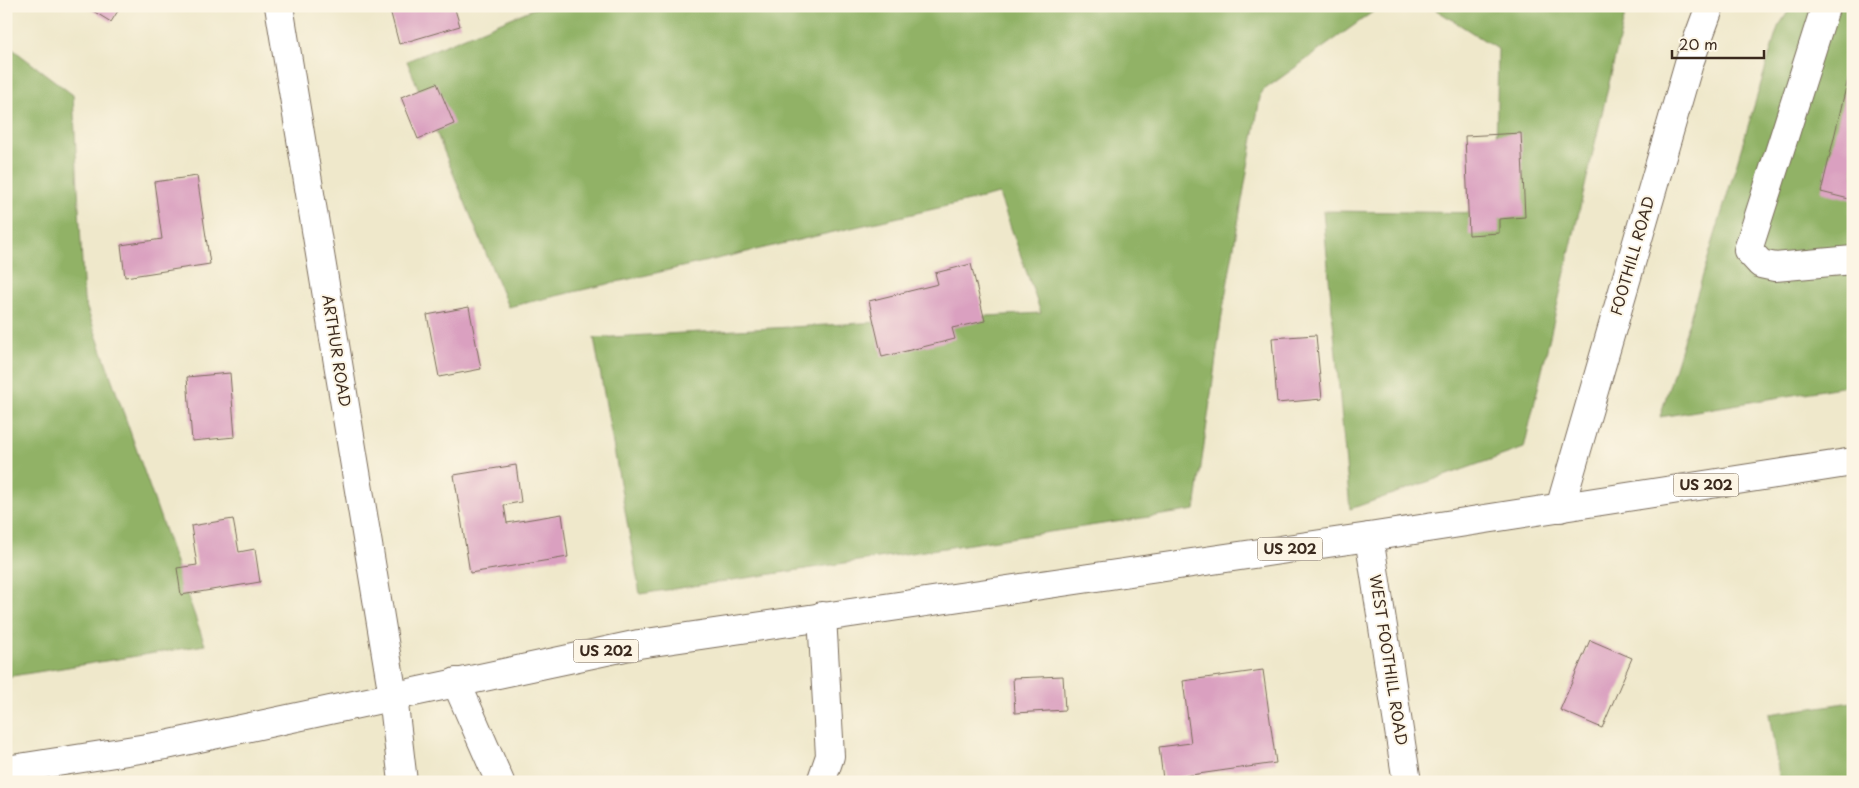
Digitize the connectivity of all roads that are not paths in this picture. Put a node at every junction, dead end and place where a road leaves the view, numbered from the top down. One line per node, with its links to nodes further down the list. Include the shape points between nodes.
1 (279, 6): 10 (main road, ARTHUR ROAD)
2 (1710, 6): 6 (main road, FOOTHILL ROAD, via 1689,63)
3 (1824, 8): 4 (main road, via 1748,250 1761,264 1775,267)
4 (1853, 260)
5 (1853, 462): 6 (main road, US 202)
6 (1560, 508): 7 (main road, US 202)
7 (1369, 537): 8 (main road, US 202); 15 (main road, WEST FOOTHILL ROAD)
8 (822, 616): 9 (main road, US 202, via 639,644); 12 (main road, via 830,756)
9 (456, 682): 10 (main road, US 202); 14 (main road)
10 (393, 696): 11 (main road, US 202, via 166,745); 13 (main road, ARTHUR ROAD)
11 (6, 770)
12 (824, 781)
13 (403, 782)
14 (500, 782)
15 (1406, 782)

